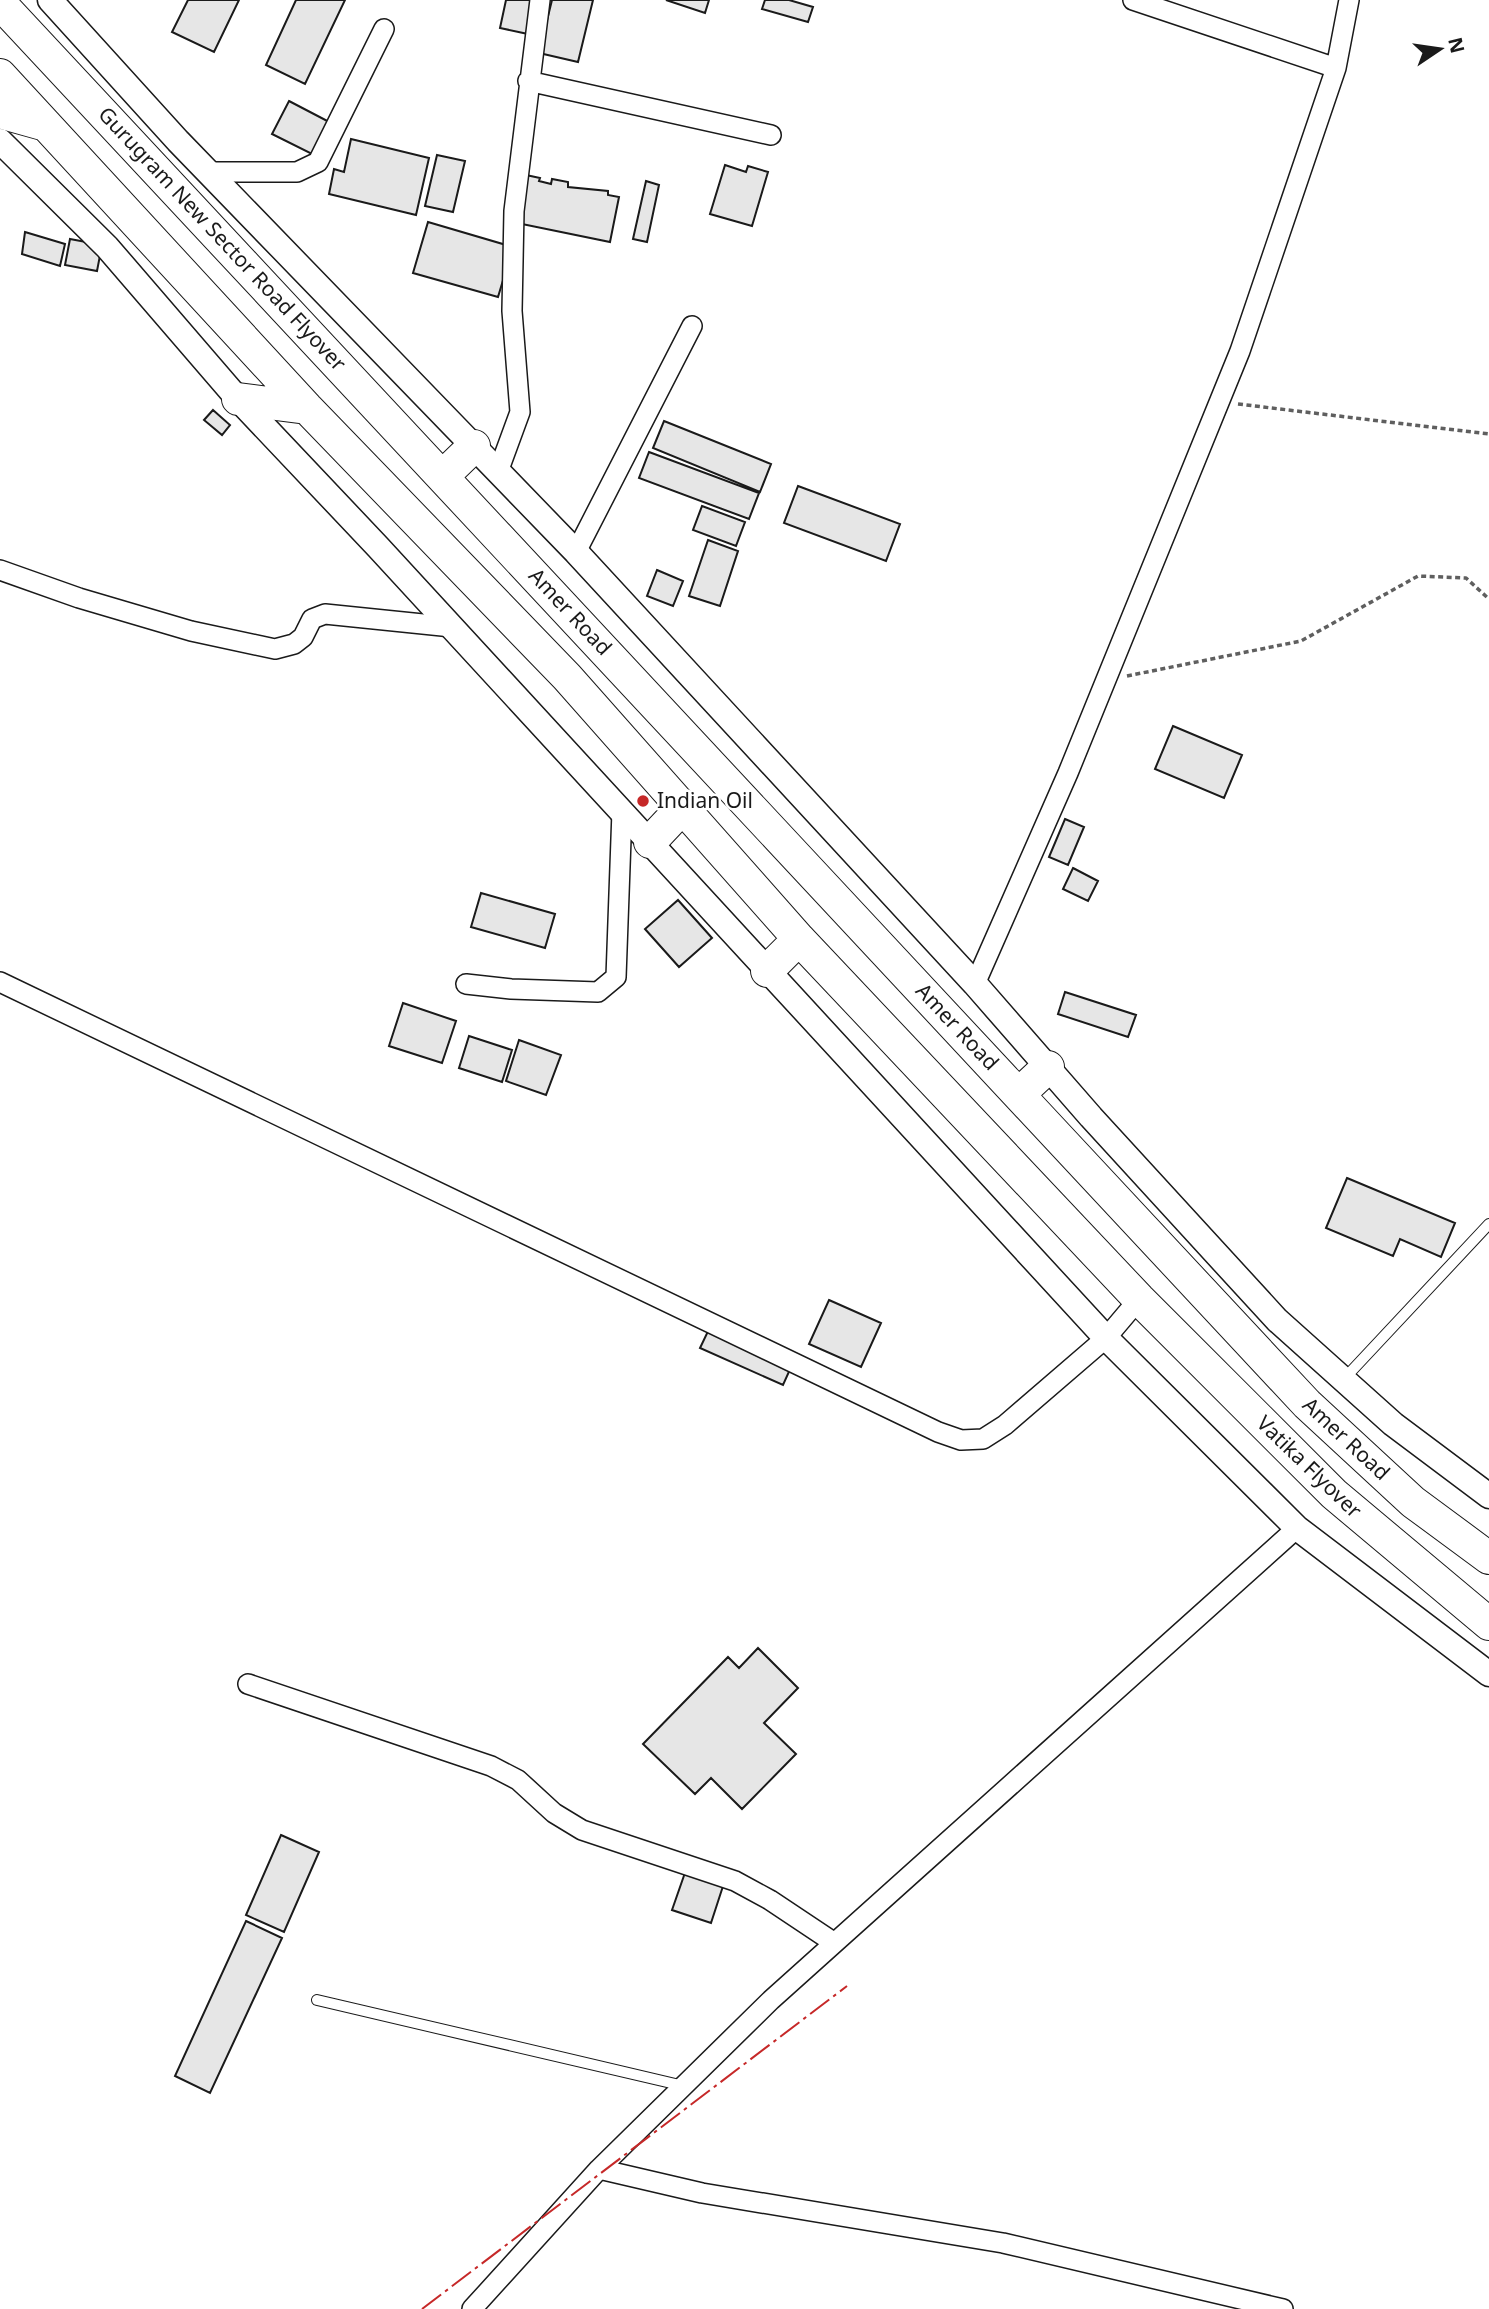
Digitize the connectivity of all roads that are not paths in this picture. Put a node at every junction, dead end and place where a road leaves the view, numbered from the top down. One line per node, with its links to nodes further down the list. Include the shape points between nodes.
1 (50, 0): 14 (street)
2 (540, 0): 9 (street)
3 (1133, 0): 7 (street)
4 (1349, 0): 7 (street)
5 (0, 3): 20 (highway, Gurugram New Sector Road Flyover)
6 (384, 29): 14 (street, via 318,162 297,172)
7 (1336, 68): 31 (street, via 1240,351)
8 (0, 75): 11 (highway)
9 (528, 81): 12 (street); 19 (street, via 512,311 520,412)
10 (0, 112): 11 (highway)
11 (47, 125): 17 (highway, Vatika Flyover)
12 (771, 135)
13 (0, 141): 16 (street, via 107,247)
14 (208, 172): 18 (street)
15 (692, 326): 21 (street)
16 (238, 398): 17 (highway); 23 (street)
17 (307, 408): 24 (highway, Vatika Flyover, via 567,677)
18 (474, 446): 19 (street); 20 (highway)
19 (498, 472): 21 (street)
20 (443, 476): 33 (highway, Amer Road)
21 (576, 552): 31 (street)
22 (0, 570): 23 (street, via 191,631 275,649 294,644 312,619 325,614)
23 (452, 627): 25 (street)
24 (683, 807): 26 (highway); 27 (highway, Vatika Flyover)
25 (622, 811): 26 (street); 30 (street, via 617,977 598,992)
26 (650, 842): 28 (street)
27 (799, 939): 28 (highway); 35 (highway, Vatika Flyover)
28 (768, 971): 36 (street)
29 (0, 982): 36 (street, via 961,1440 983,1440 1005,1425)
30 (466, 984)
31 (975, 984): 32 (street)
32 (1048, 1067): 33 (highway); 37 (street, via 1277,1320)
33 (1019, 1094): 40 (highway, Amer Road, via 1307,1404 1413,1502)
34 (1489, 1224): 37 (lane)
35 (1139, 1299): 36 (street); 41 (highway, Vatika Flyover, via 1334,1494)
36 (1106, 1338): 39 (street)
37 (1343, 1381): 38 (street)
38 (1489, 1496)
39 (1297, 1528): 42 (street); 44 (street)
40 (1489, 1558)
41 (1489, 1624)
42 (1489, 1674)
43 (247, 1684): 44 (street, via 491,1766 518,1780 554,1813 582,1830 735,1881)
44 (833, 1942): 46 (street)
45 (317, 2000): 46 (lane)
46 (684, 2087): 47 (street)
47 (599, 2169): 48 (street); 49 (street, via 702,2193 1003,2243)
48 (472, 2309)
49 (1283, 2309)

